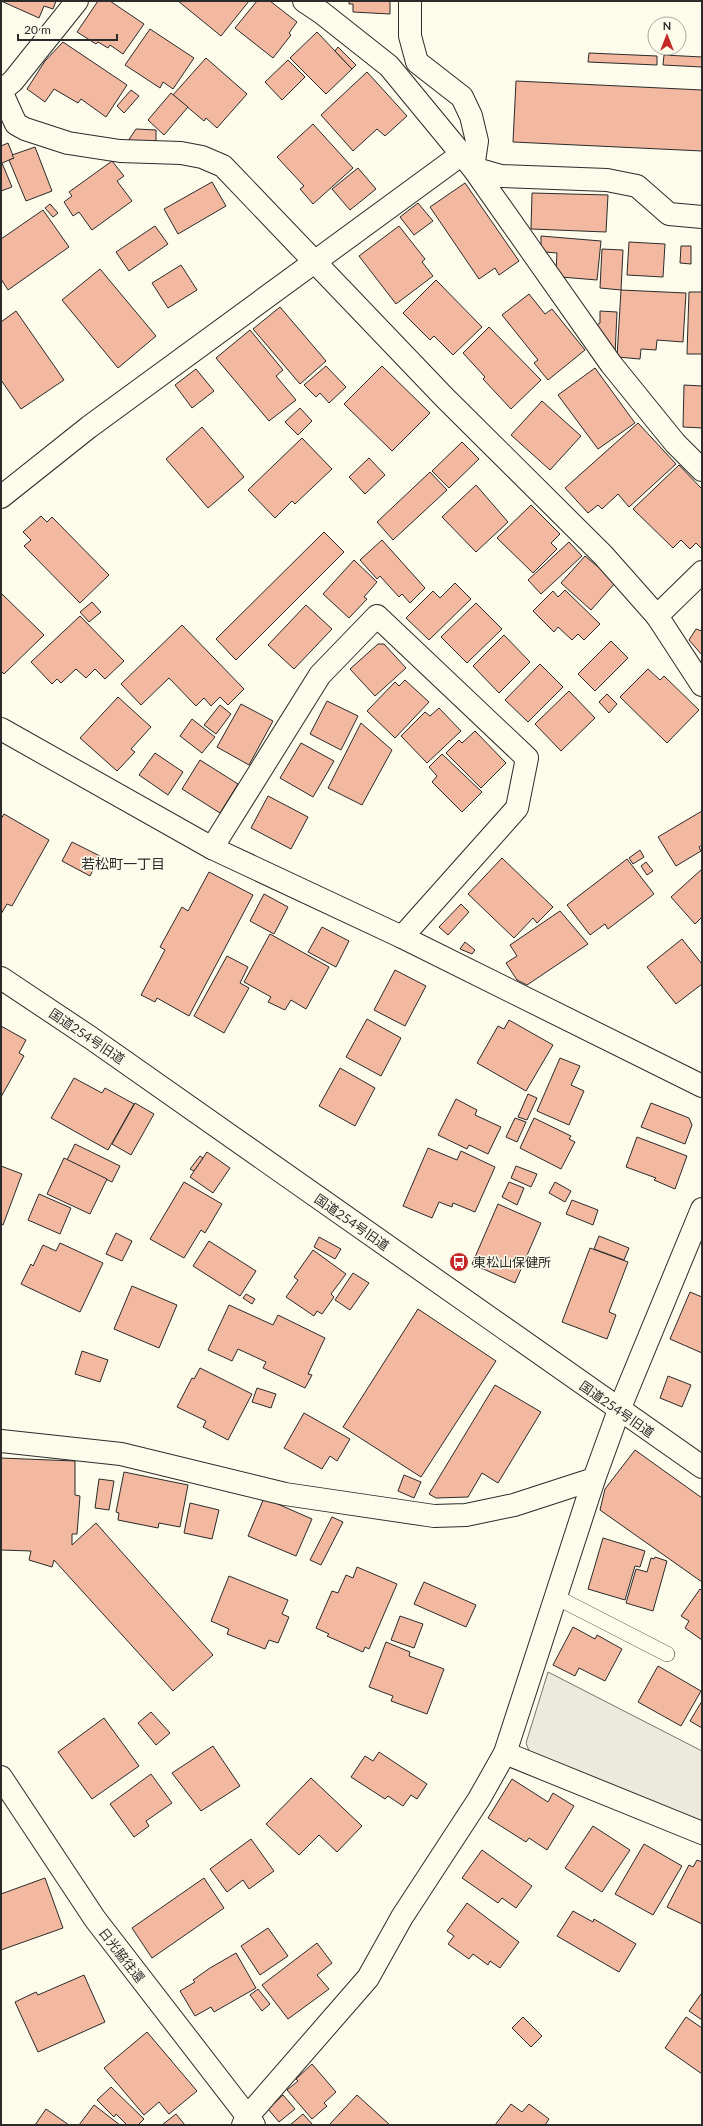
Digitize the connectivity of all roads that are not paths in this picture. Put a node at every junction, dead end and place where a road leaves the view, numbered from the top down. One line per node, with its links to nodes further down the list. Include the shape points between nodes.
1 (77, 1): 5 (street, via 13,81)
2 (304, 1): 4 (street)
3 (410, 1): 7 (street, via 410,36 417,62 462,97 471,116 477,141)
4 (324, 7): 7 (street, via 389,66)
5 (1, 91): 6 (street)
6 (8, 128): 9 (street, via 25,129 68,143 120,151 181,153 202,157 223,166)
7 (467, 161): 8 (street, via 500,176 607,180 637,186 670,214); 9 (street); 10 (street, via 611,364 675,443)
8 (702, 217)
9 (315, 263): 11 (street, via 89,427); 13 (street, via 444,398 603,555)
10 (702, 470)
11 (1, 497)
12 (702, 572): 13 (street)
13 (658, 616): 14 (street)
14 (702, 685)
15 (1, 729): 16 (street)
16 (212, 848): 17 (street); 17 (street, via 320,675 377,616 527,758 516,808)
17 (402, 937): 19 (street)
18 (1, 978): 21 (street, 国道254号旧道, via 91,1038)
19 (702, 1086)
20 (702, 1209): 21 (street)
21 (619, 1410): 23 (street, 国道254号旧道); 24 (street)
22 (1, 1441): 24 (street, via 121,1454 285,1494 434,1516 466,1515 514,1505)
23 (702, 1468)
24 (594, 1479): 25 (street)
25 (556, 1597): 26 (lane); 27 (street)
26 (667, 1654)
27 (505, 1754): 29 (street); 30 (street, via 479,1799 402,1917 368,1978)
28 (4, 1789): 30 (street, 日光脇往還, via 95,1919)
29 (702, 1834)
30 (248, 2122)

